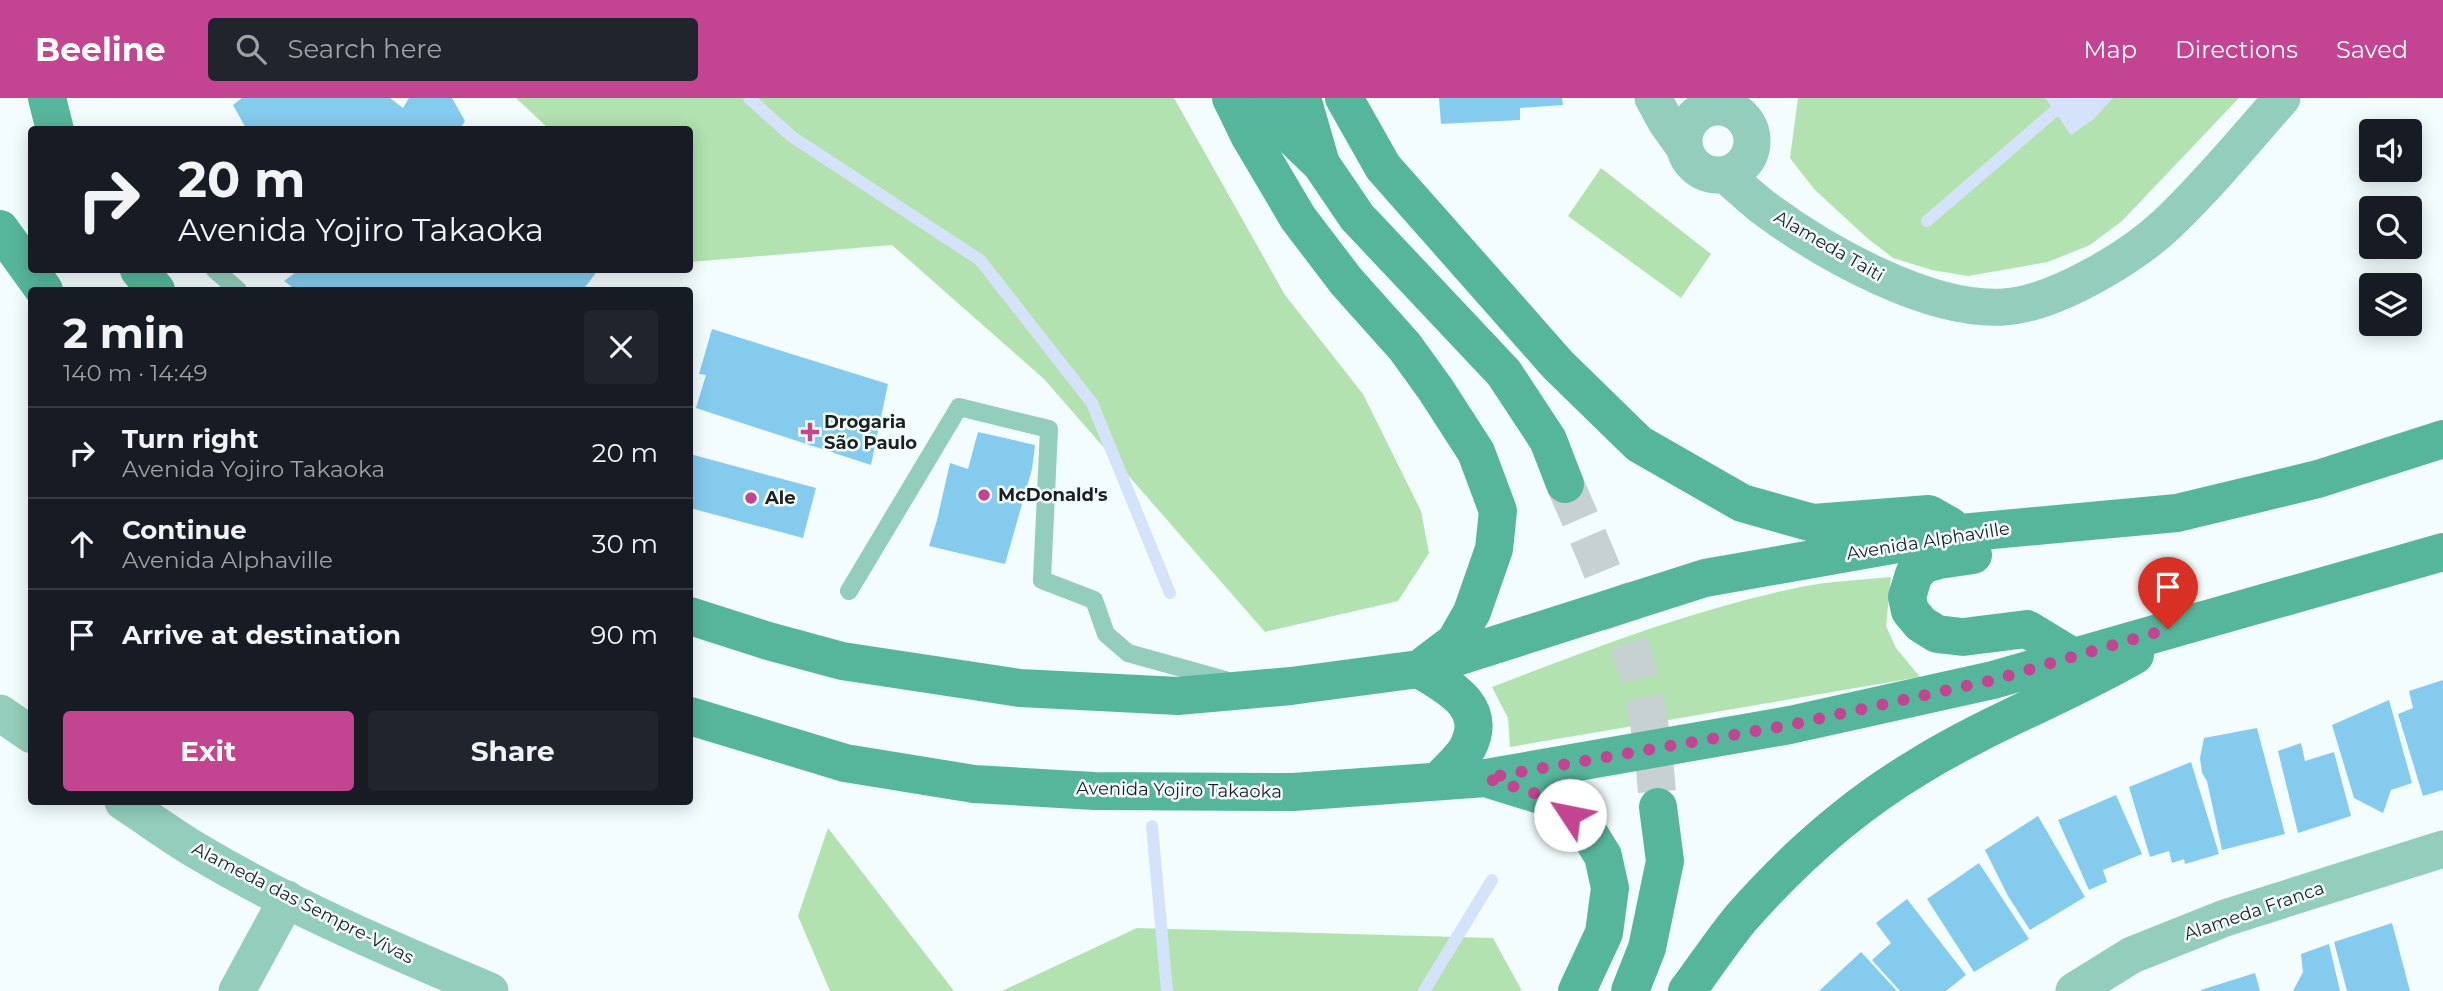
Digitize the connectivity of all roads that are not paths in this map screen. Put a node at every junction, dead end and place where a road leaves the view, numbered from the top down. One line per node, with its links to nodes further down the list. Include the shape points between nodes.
1 (47, 98): 9 (main road)
2 (1231, 98): 28 (main road, via 1298,218 1436,390 1476,452 1498,511 1494,550 1472,612 1455,642)
3 (1267, 98): 11 (main road, via 1278,123)
4 (1302, 98): 11 (main road)
5 (1344, 98): 22 (main road, via 1383,167 1559,365 1639,444 1742,503 1813,523 1929,513)
6 (1653, 98): 10 (street)
7 (2282, 98): 12 (street, Alameda Taiti, via 2167,224 2124,257 2054,294 2006,307 1969,307 1933,298 1861,267 1770,213)
8 (1730, 105): 10 (street, via 1694,116 1684,135); 12 (street, via 1748,124 1752,144 1745,163)
9 (54, 126)
10 (1684, 147): 12 (street, via 1695,167)
11 (1321, 164): 20 (main road, via 1357,217 1504,373 1548,440)
12 (1726, 175)
13 (0, 229): 14 (main road)
14 (28, 268)
15 (142, 273): 17 (main road)
16 (218, 273): 18 (lane)
17 (153, 287)
18 (235, 287)
19 (2443, 439): 21 (main road, Avenida Alphaville, via 2318,479)
20 (1565, 484)
21 (2177, 513): 22 (main road, Avenida Alphaville); 27 (main road, via 2132,541 1939,560 1914,574 1910,611 1937,634 1963,637 2027,629)
22 (1960, 533): 28 (main road, Avenida Alphaville, via 1704,578)
23 (2443, 552): 26 (main road)
24 (849, 591): 29 (lane, via 959,407 1049,429 1042,580 1094,600 1106,634 1128,653)
25 (693, 617): 29 (main road, via 842,661 1020,688 1178,696)
26 (2191, 622): 27 (main road); 43 (main road, via 2104,673 1917,767 1819,837 1741,919)
27 (2073, 657): 33 (main road, Avenida Yojiro Takaoka, via 1993,680 1790,725)
28 (1419, 670): 29 (main road); 34 (main road, via 1457,693 1471,709 1474,729 1467,748)
29 (1255, 689)
30 (0, 713): 32 (street)
31 (693, 717): 34 (main road, Avenida Yojiro Takaoka, via 845,763 974,784 1094,791 1293,792)
32 (28, 733)
33 (1486, 778): 34 (main road, Avenida Yojiro Takaoka); 41 (main road, via 1553,799 1587,830 1603,856 1610,888 1604,933)
34 (1439, 781)
35 (128, 805): 38 (street, Alameda das Sempre-Vivas, via 199,852)
36 (1658, 807): 42 (main road, via 1665,861 1647,948)
37 (2443, 849): 44 (street, Alameda Franca, via 2225,918 2132,955)
38 (287, 898): 39 (street); 40 (street, Alameda das Sempre-Vivas)
39 (237, 991)
40 (491, 991)
41 (1577, 991)
42 (1630, 991)
43 (1687, 991)
44 (2074, 991)

